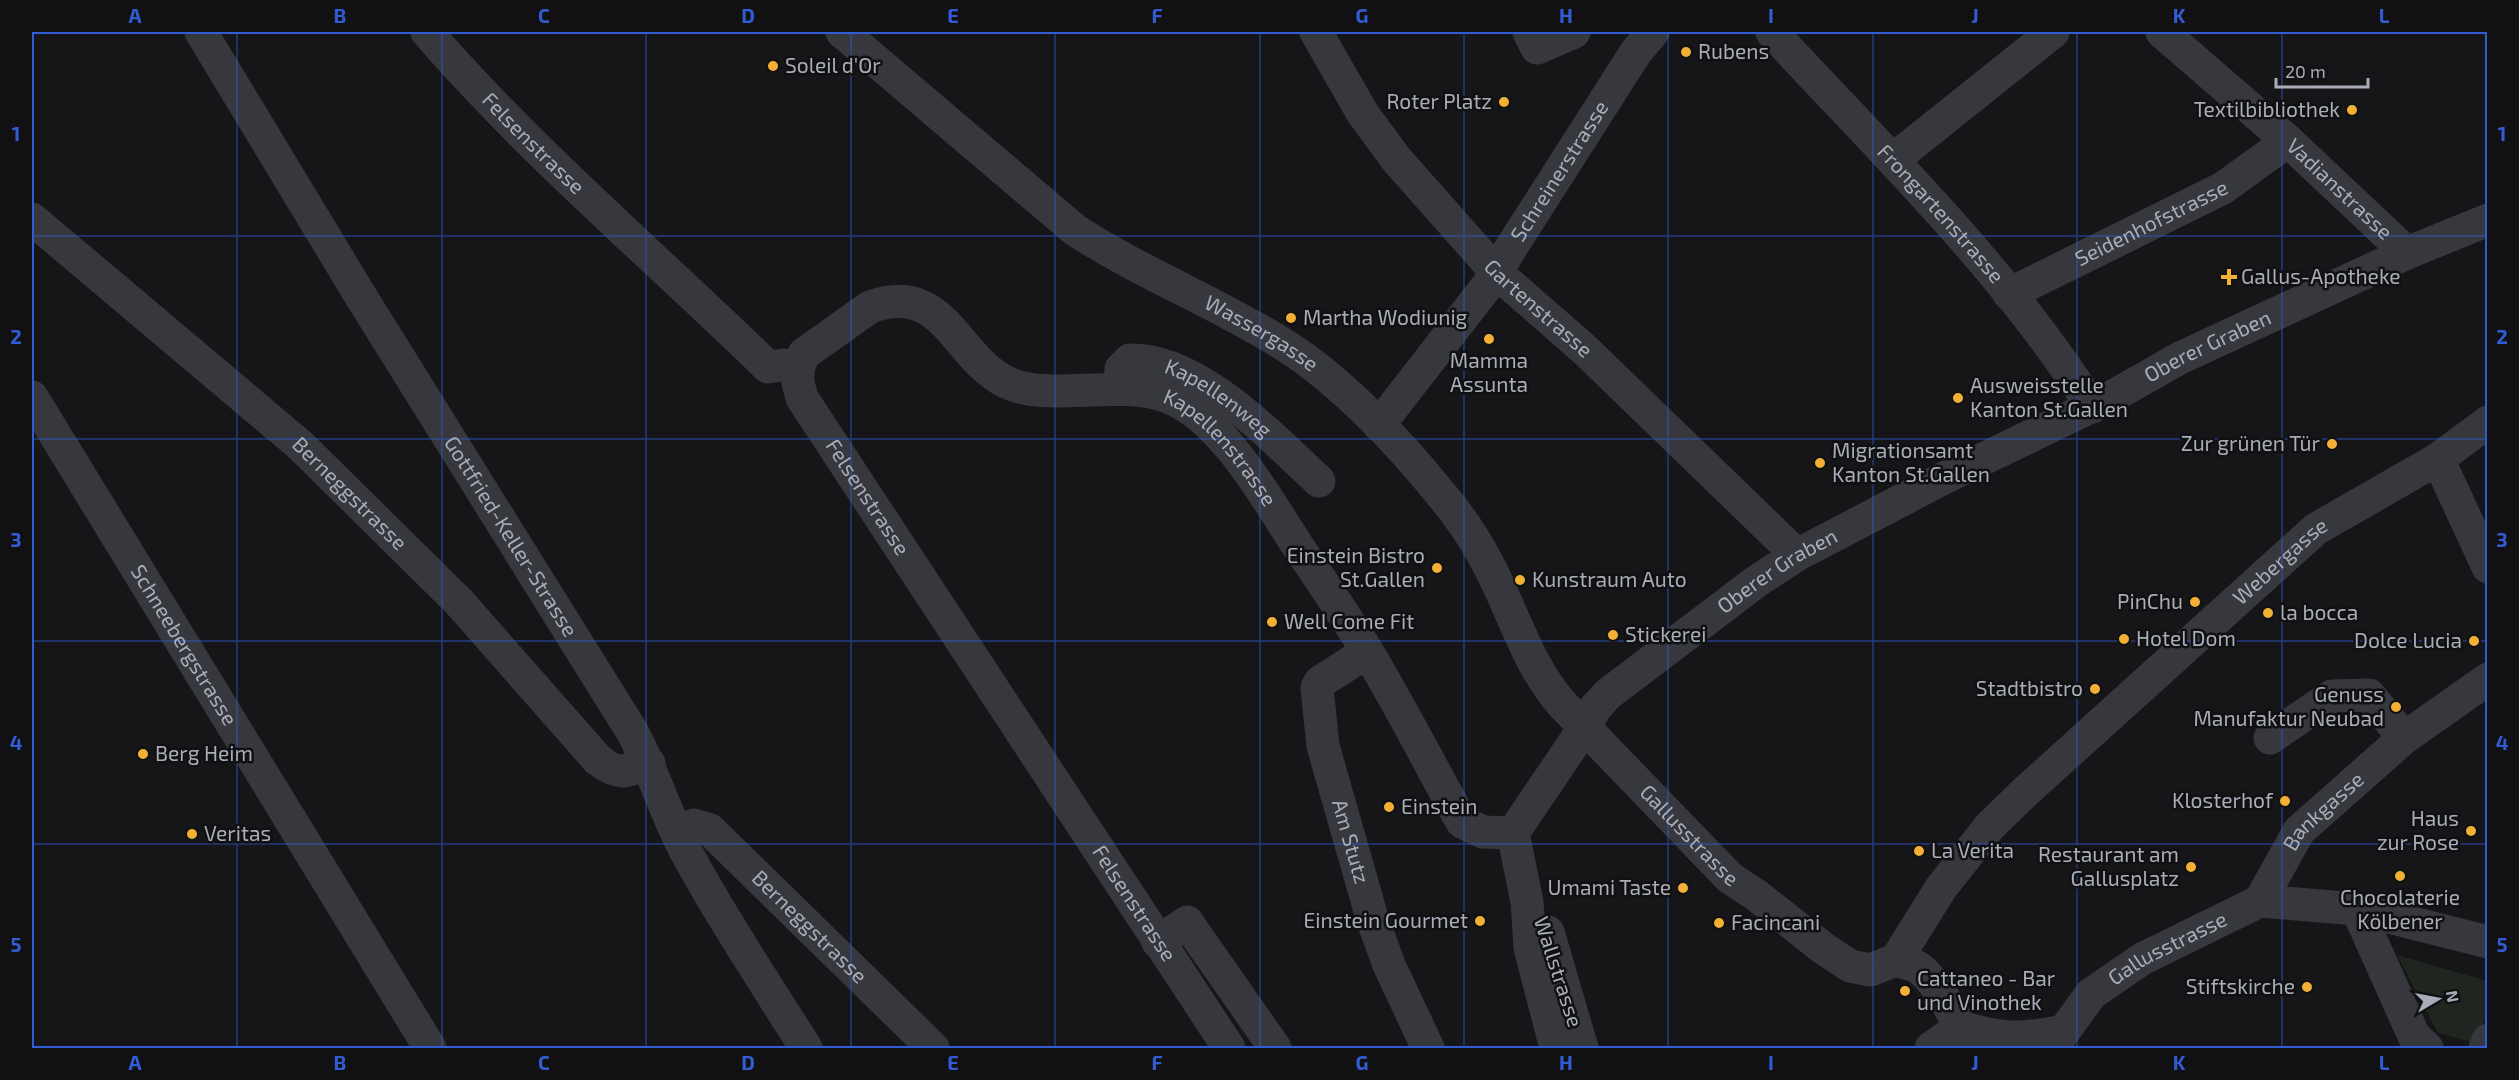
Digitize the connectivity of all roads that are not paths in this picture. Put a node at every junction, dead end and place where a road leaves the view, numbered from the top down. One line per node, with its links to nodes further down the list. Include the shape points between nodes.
1 (201, 32): 33 (street, Gottfried-Keller-Strasse)
2 (427, 32): 18 (street, Felsenstrasse, via 542,151 768,367)
3 (842, 32): 23 (street, Wassergasse, via 1075,230 1288,347)
4 (1316, 32): 16 (street, Gartenstrasse, via 1390,151)
5 (1574, 32): 9 (street)
6 (2053, 32): 12 (street)
7 (2162, 32): 11 (street, Vadianstrasse)
8 (1774, 33): 12 (street, Frongartenstrasse)
9 (1533, 40)
10 (1646, 48): 16 (street, Schreinerstrasse)
11 (2288, 141): 15 (street, Vadianstrasse); 17 (street, Seidenhofstrasse, via 2223,188)
12 (1894, 159): 17 (street, Frongartenstrasse)
13 (32, 219): 33 (street, Berneggstrasse, via 300,446 459,602 598,760 618,772)
14 (2487, 220): 15 (street, Oberer Graben)
15 (2407, 254): 21 (street, Oberer Graben, via 2180,358)
16 (1497, 273): 23 (street, Schreinerstrasse); 26 (street, Gartenstrasse, via 1585,350)
17 (2009, 294): 21 (street, Frongartenstrasse)
18 (798, 368): 19 (street, Kapellenstrasse, via 804,354 870,307 903,302 932,310 978,361 1009,383 1043,389); 39 (street, Felsenstrasse, via 802,398)
19 (1120, 388): 25 (street, Kapellenweg, via 1121,369 1130,360 1143,360 1194,378 1226,398); 28 (street, Kapellenstrasse, via 1168,397 1205,420 1220,435)
20 (32, 396): 45 (street, Schneebergstrasse)
21 (2092, 407): 26 (street, Oberer Graben)
22 (2487, 422): 24 (street, Webergasse)
23 (1379, 424): 30 (street, Wassergasse, via 1461,519 1488,564 1546,685)
24 (2438, 459): 27 (street); 41 (street, Webergasse, via 2311,533 2034,783 1990,826 1941,888)
25 (1319, 481)
26 (1797, 555): 30 (street, Oberer Graben, via 1608,694)
27 (2487, 567)
28 (1367, 652): 35 (street, Kapellenstrasse, via 1462,822 1483,831); 50 (street, Am Stutz, via 1320,682 1317,688 1323,746 1372,921)
29 (2487, 679): 32 (street, Bankgasse)
30 (1584, 728): 35 (street); 41 (street, Gallusstrasse, via 1730,878 1822,948 1850,966 1870,970)
31 (2270, 738): 32 (street, via 2332,696 2369,695)
32 (2404, 738): 36 (street, Bankgasse, via 2299,831)
33 (649, 763): 34 (street, Gottfried-Keller-Strasse)
34 (677, 832): 46 (street, Gottfried-Keller-Strasse, via 707,889); 47 (street, Berneggstrasse, via 694,825 710,830)
35 (1513, 833): 37 (street)
36 (2260, 901): 38 (street); 43 (street, Gallusstrasse, via 2142,959 2091,994)
37 (1527, 902): 51 (street, via 1530,948); 52 (street, Wallstrasse, via 1539,909 1546,925)
38 (2357, 909): 40 (street); 54 (street, via 2414,1036)
39 (1158, 942): 48 (street, Felsenstrasse); 49 (street, via 1187,922)
40 (2487, 942)
41 (1896, 960): 42 (street, via 1919,969 1942,996)
42 (1966, 1038): 43 (street, Gallusstrasse); 53 (street)
43 (2057, 1040)
44 (2487, 1040): 55 (street)
45 (430, 1048)
46 (806, 1048)
47 (933, 1048)
48 (1228, 1048)
49 (1275, 1048)
50 (1428, 1048)
51 (1556, 1048)
52 (1582, 1048)
53 (1931, 1048)
54 (2427, 1048)
55 (2485, 1048)

